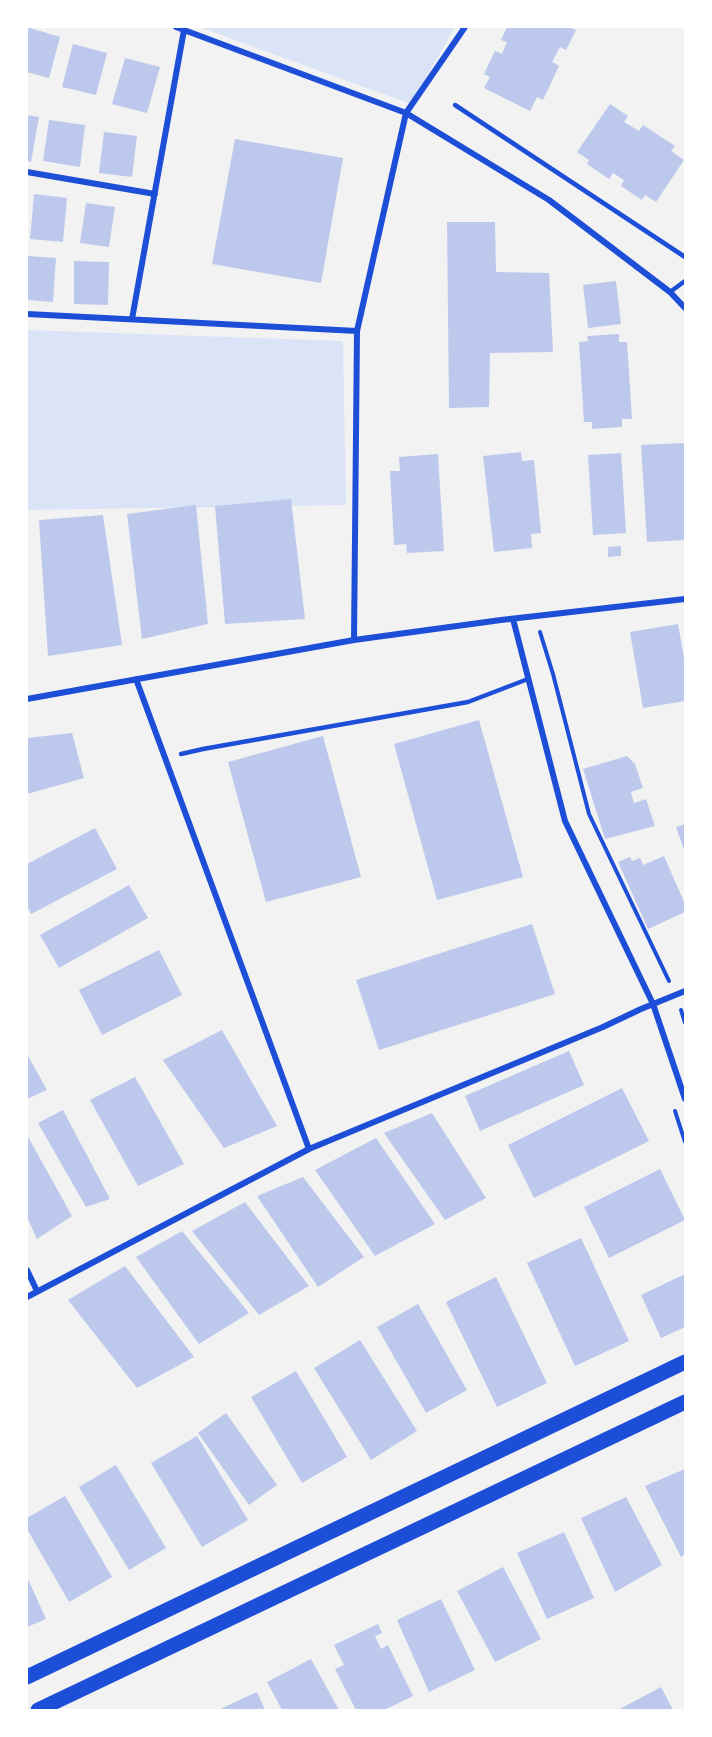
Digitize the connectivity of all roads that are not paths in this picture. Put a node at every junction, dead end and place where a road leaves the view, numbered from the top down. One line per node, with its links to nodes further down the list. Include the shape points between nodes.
1 (176, 27): 3 (street)
2 (465, 27): 5 (street)
3 (184, 30): 5 (street); 7 (street)
4 (455, 105): 8 (lane)
5 (406, 113): 10 (street, via 549,200); 14 (street)
6 (27, 172): 7 (street)
7 (155, 194): 13 (street)
8 (685, 256)
9 (685, 280): 10 (lane)
10 (670, 292): 11 (street)
11 (685, 309)
12 (27, 314): 13 (street)
13 (132, 319): 14 (street)
14 (357, 331): 17 (street)
15 (685, 599): 16 (street)
16 (513, 619): 17 (street); 19 (street)
17 (354, 640): 18 (street)
18 (136, 679): 20 (street); 25 (street)
19 (528, 679): 21 (lane, via 468,702); 23 (street, via 565,821)
20 (27, 699)
21 (180, 754)
22 (685, 991): 23 (street)
23 (653, 1004): 24 (street); 25 (street)
24 (685, 1099)
25 (309, 1149): 27 (street)
26 (27, 1270): 27 (street)
27 (37, 1291): 28 (street)
28 (27, 1297)
29 (685, 1362): 31 (main road)
30 (685, 1402): 32 (main road)
31 (27, 1677)
32 (38, 1710)

